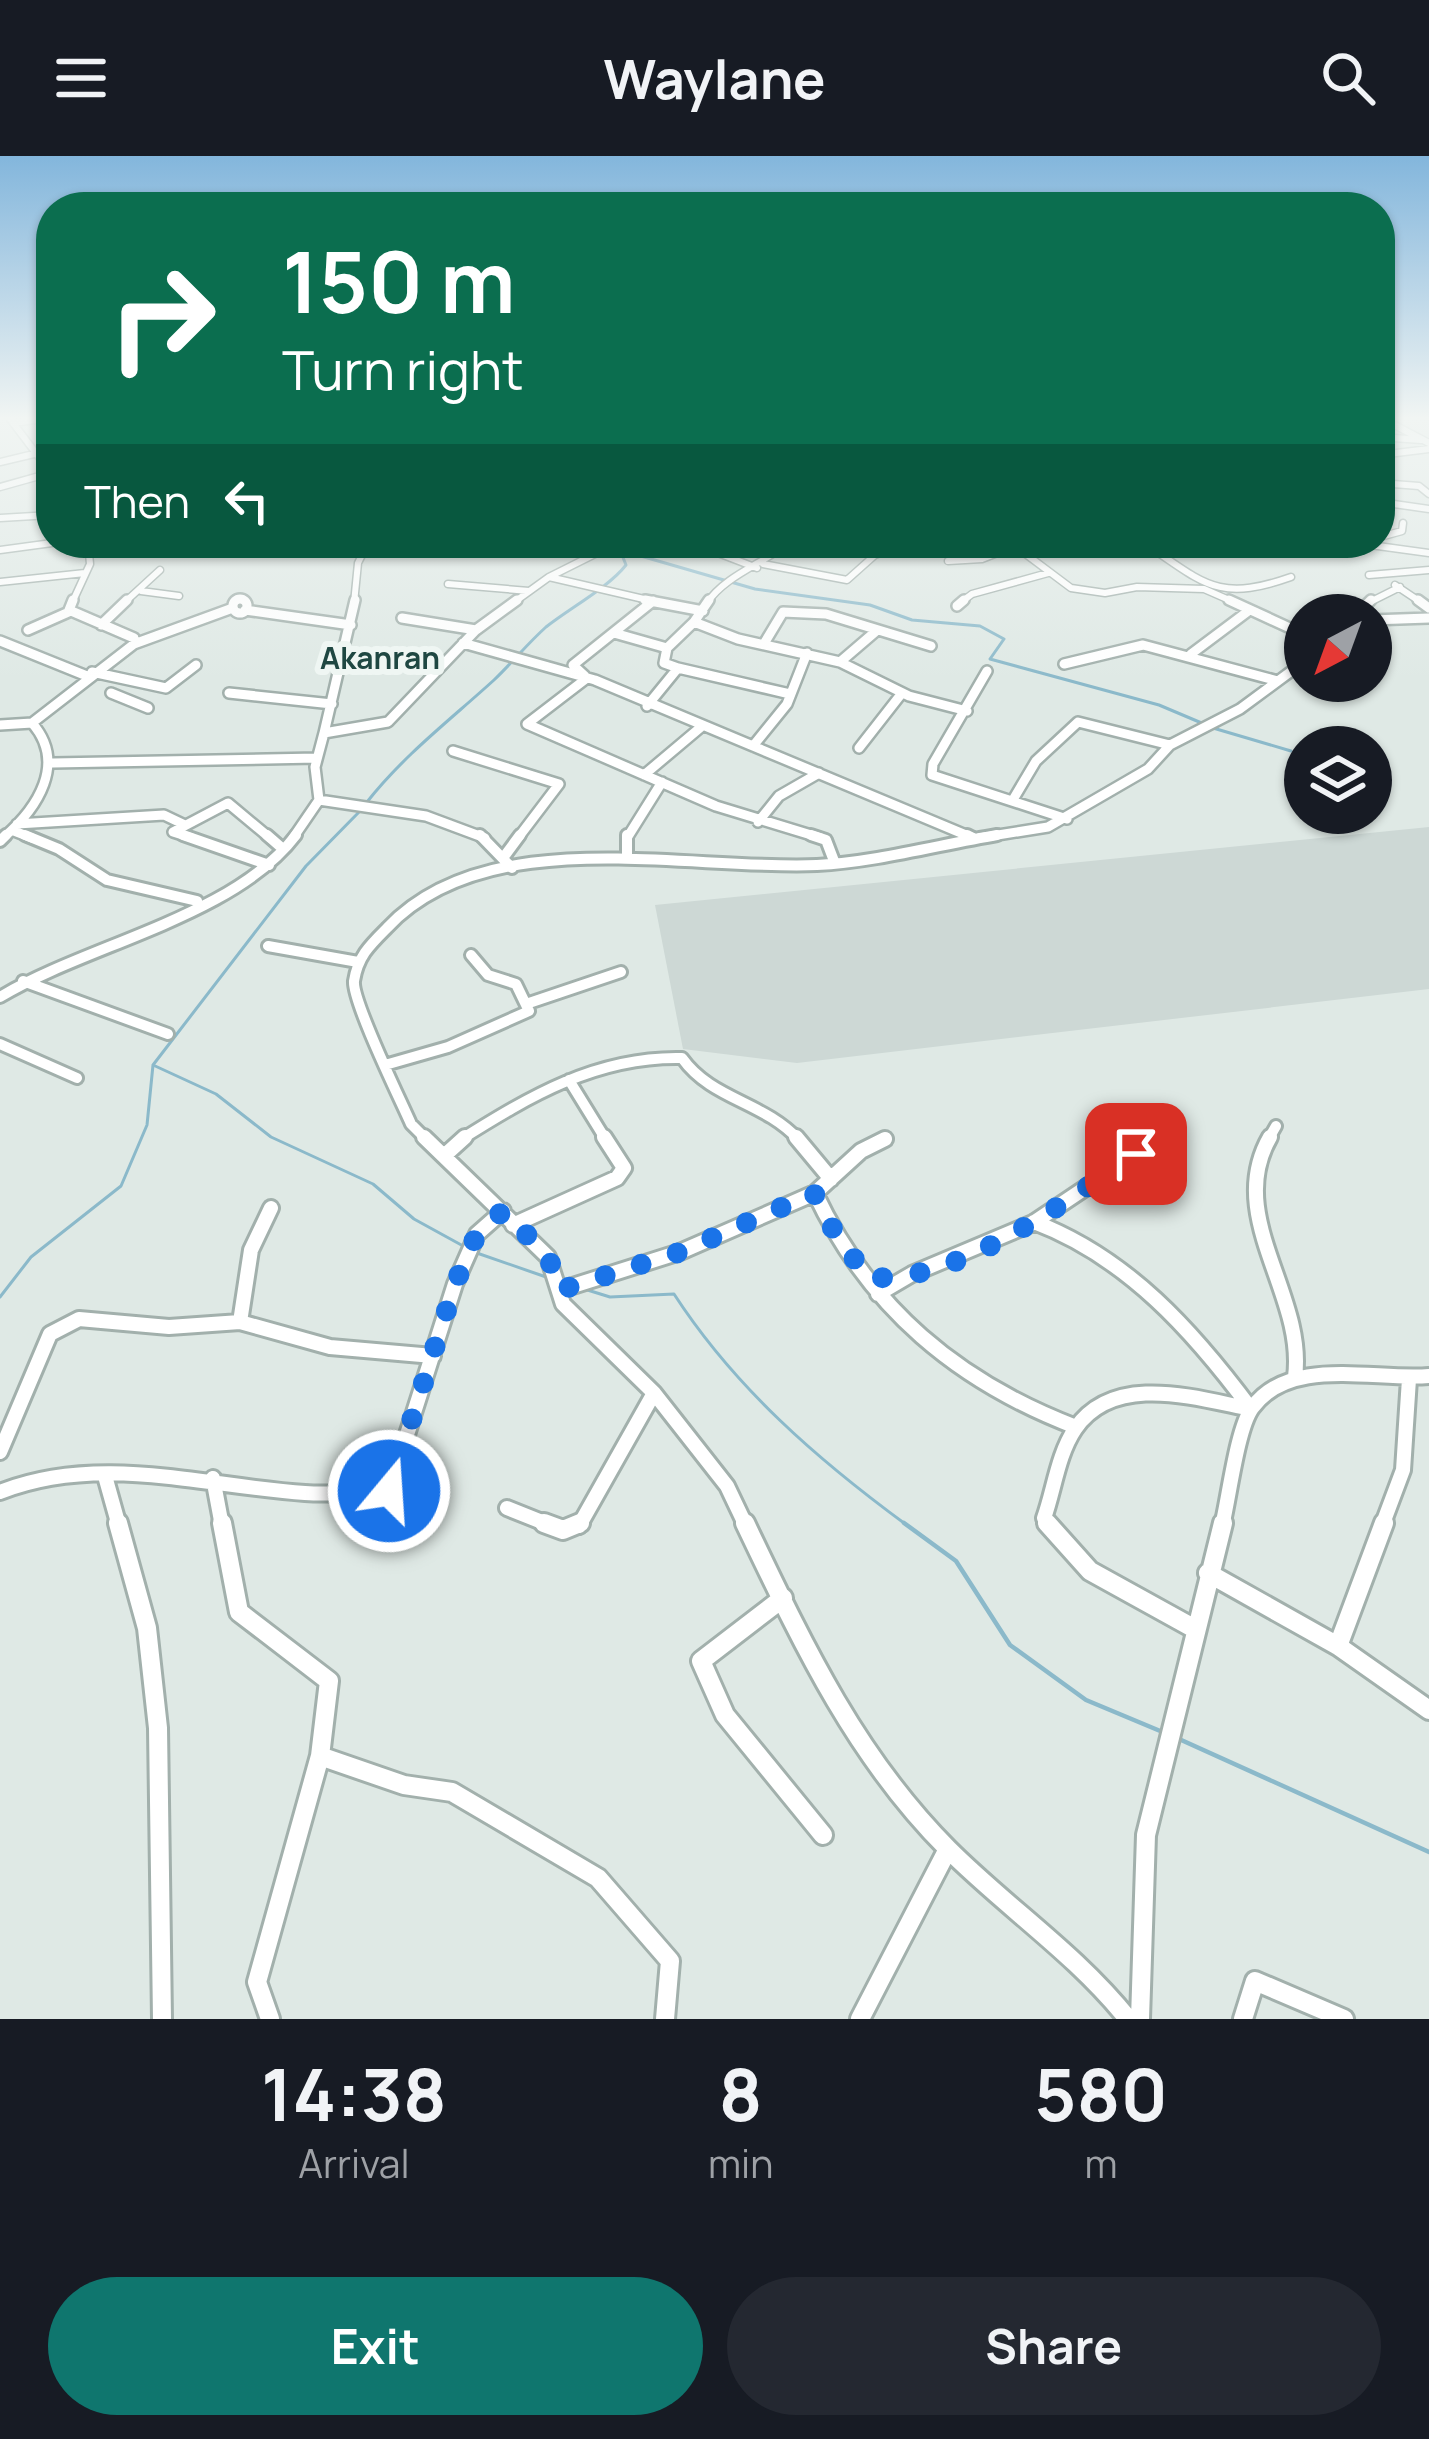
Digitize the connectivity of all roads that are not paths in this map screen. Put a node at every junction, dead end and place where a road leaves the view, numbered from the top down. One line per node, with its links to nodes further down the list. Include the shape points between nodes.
1 (36, 516): 2 (street)
2 (0, 518)
3 (1403, 523): 4 (street)
4 (1395, 534)
5 (36, 545): 7 (street)
6 (1395, 546): 8 (street)
7 (0, 550)
8 (1429, 553)
9 (87, 558): 22 (street)
10 (360, 558): 46 (street)
11 (586, 558): 25 (street)
12 (736, 558): 19 (street)
13 (768, 558): 19 (street)
14 (876, 558): 19 (street, via 847,580)
15 (984, 558): 18 (street)
16 (1032, 558): 23 (street)
17 (1165, 558): 29 (street)
18 (948, 561)
19 (760, 566): 38 (street, via 719,585)
20 (160, 570): 30 (street)
21 (1429, 570): 24 (street)
22 (86, 573): 27 (street); 39 (street)
23 (1048, 573): 29 (street, via 1090,592); 36 (street)
24 (1369, 575)
25 (548, 577): 31 (street); 35 (street)
26 (1291, 577): 29 (street, via 1230,593)
27 (3, 582): 32 (street)
28 (448, 584): 31 (street)
29 (1204, 589): 40 (street)
30 (141, 591): 34 (street); 45 (street)
31 (530, 591): 49 (street)
32 (0, 593)
33 (1381, 594): 37 (street, via 1396,586)
34 (179, 596)
35 (653, 601): 38 (street); 51 (street)
36 (957, 606)
37 (1429, 608)
38 (703, 610): 44 (street)
39 (71, 611): 45 (street); 48 (street)
40 (1246, 612): 47 (street); 59 (street)
41 (402, 618): 49 (street)
42 (1429, 618): 43 (street)
43 (1392, 619)
44 (694, 622): 53 (street); 57 (street)
45 (101, 625): 55 (street)
46 (351, 625): 55 (street, via 245,610 251,605 244,601); 75 (street)
47 (1284, 627)
48 (28, 630)
49 (476, 630): 54 (street)
50 (875, 632): 53 (street, via 826,614 783,612); 56 (street); 61 (street)
51 (614, 633): 57 (street); 69 (street, via 573,665)
52 (0, 640): 67 (street)
53 (765, 642): 58 (street)
54 (463, 643): 64 (street); 69 (street)
55 (134, 644): 67 (street)
56 (931, 646)
57 (667, 648): 65 (street, via 664,663)
58 (807, 653): 61 (street); 73 (street)
59 (1191, 655): 63 (street, via 1143,645); 71 (street)
60 (356, 656): 64 (street)
61 (840, 662): 74 (street)
62 (196, 664): 70 (street, via 171,687)
63 (1064, 664)
64 (441, 666): 82 (street, via 388,722)
65 (678, 668): 73 (street); 76 (street)
66 (987, 670): 78 (street)
67 (90, 674): 70 (street); 79 (street)
68 (1284, 677): 71 (street)
69 (587, 678): 76 (street); 90 (street, via 527,724)
70 (129, 680): 77 (street, via 106,697)
71 (1278, 681): 84 (street)
72 (229, 693): 75 (street)
73 (790, 694): 83 (street)
74 (902, 694): 78 (street); 85 (street)
75 (332, 704): 82 (street)
76 (647, 706): 81 (street)
77 (148, 708)
78 (967, 711): 92 (street, via 932,775)
79 (32, 723): 80 (street); 88 (street, via 43,731)
80 (0, 725)
81 (700, 727): 83 (street); 90 (street)
82 (324, 733): 87 (street)
83 (753, 746): 89 (street)
84 (1170, 746): 92 (street, via 1078,722 1036,761); 94 (street)
85 (859, 748)
86 (453, 751): 102 (street, via 559,784)
87 (316, 758): 88 (street, via 133,753); 93 (street)
88 (52, 764): 97 (street)
89 (819, 772): 95 (street, via 779,796); 98 (street)
90 (644, 775): 91 (street)
91 (662, 782): 95 (street); 101 (street, via 627,832)
92 (1014, 798): 94 (street)
93 (319, 800): 100 (street); 102 (street, via 441,821 476,834)
94 (1068, 820): 98 (street)
95 (758, 822): 103 (street, via 826,840)
96 (185, 825): 97 (street, via 164,815); 100 (street, via 228,803); 104 (street, via 173,833)
97 (15, 828): 99 (street); 105 (street, via 107,880)
98 (974, 838): 103 (street)
99 (0, 842)
100 (284, 849): 104 (street)
101 (627, 856): 102 (street); 103 (street, via 774,866)
102 (509, 861): 108 (street, via 408,905)
103 (834, 861)
104 (269, 865): 105 (street)
105 (198, 901): 110 (street)
106 (268, 946): 108 (street)
107 (471, 955): 112 (street)
108 (358, 962): 115 (street, via 353,987)
109 (621, 972): 112 (street)
110 (23, 981): 111 (street); 113 (street)
111 (0, 997)
112 (530, 1004): 115 (street, via 478,1035)
113 (168, 1034)
114 (0, 1044): 116 (street)
115 (385, 1065): 121 (street, via 411,1124)
116 (77, 1078)
117 (569, 1080): 121 (street, via 520,1102); 122 (street, via 620,1062 682,1058 705,1091 774,1117); 125 (street, via 625,1168 617,1178)
118 (1276, 1126): 134 (street, via 1265,1144 1253,1213 1280,1280 1298,1354)
119 (885, 1139): 122 (street)
120 (1136, 1154): 126 (street)
121 (444, 1156): 125 (street)
122 (831, 1179): 123 (street)
123 (814, 1193): 127 (street); 129 (street, via 680,1252)
124 (271, 1208): 131 (street, via 251,1250)
125 (508, 1218): 129 (street, via 548,1256); 132 (street, via 477,1234)
126 (1034, 1222): 128 (street); 137 (street, via 1059,1229 1156,1299 1211,1352)
127 (867, 1277): 128 (street); 130 (street)
128 (896, 1280): 130 (street)
129 (560, 1290): 136 (street, via 563,1304)
130 (878, 1294): 138 (street, via 912,1332 994,1396)
131 (240, 1322): 132 (street, via 330,1347); 139 (street, via 66,1324 50,1334)
132 (433, 1356): 141 (street, via 389,1491 310,1493)
133 (1429, 1376): 135 (street)
134 (1295, 1377): 135 (street, via 1316,1371); 137 (street)
135 (1409, 1378): 147 (street, via 1403,1470)
136 (654, 1393): 143 (street, via 578,1527); 145 (street, via 746,1516)
137 (1250, 1409): 138 (street, via 1138,1391); 144 (street)
138 (1076, 1427): 146 (street, via 1044,1518 1059,1550)
139 (0, 1452)
140 (105, 1476): 141 (street); 142 (street, via 57,1472); 152 (street, via 147,1628 156,1708)
141 (213, 1478): 149 (street, via 238,1612 329,1682)
142 (0, 1492)
143 (507, 1508)
144 (1208, 1573): 146 (street); 147 (street)
145 (784, 1598): 150 (street, via 700,1661 724,1715); 151 (street, via 822,1683 874,1766)
146 (1195, 1629): 157 (street, via 1146,1835)
147 (1338, 1646): 148 (street)
148 (1429, 1710)
149 (320, 1756): 153 (street, via 257,1982); 154 (street, via 452,1792 598,1878 670,1960)
150 (823, 1834)
151 (948, 1849): 155 (street); 156 (street, via 1090,1972)
152 (161, 2019)
153 (270, 2019)
154 (665, 2019)
155 (860, 2019)
156 (1128, 2019)
157 (1140, 2019)
158 (1243, 2019): 159 (street, via 1255,1981)
159 (1344, 2019)

